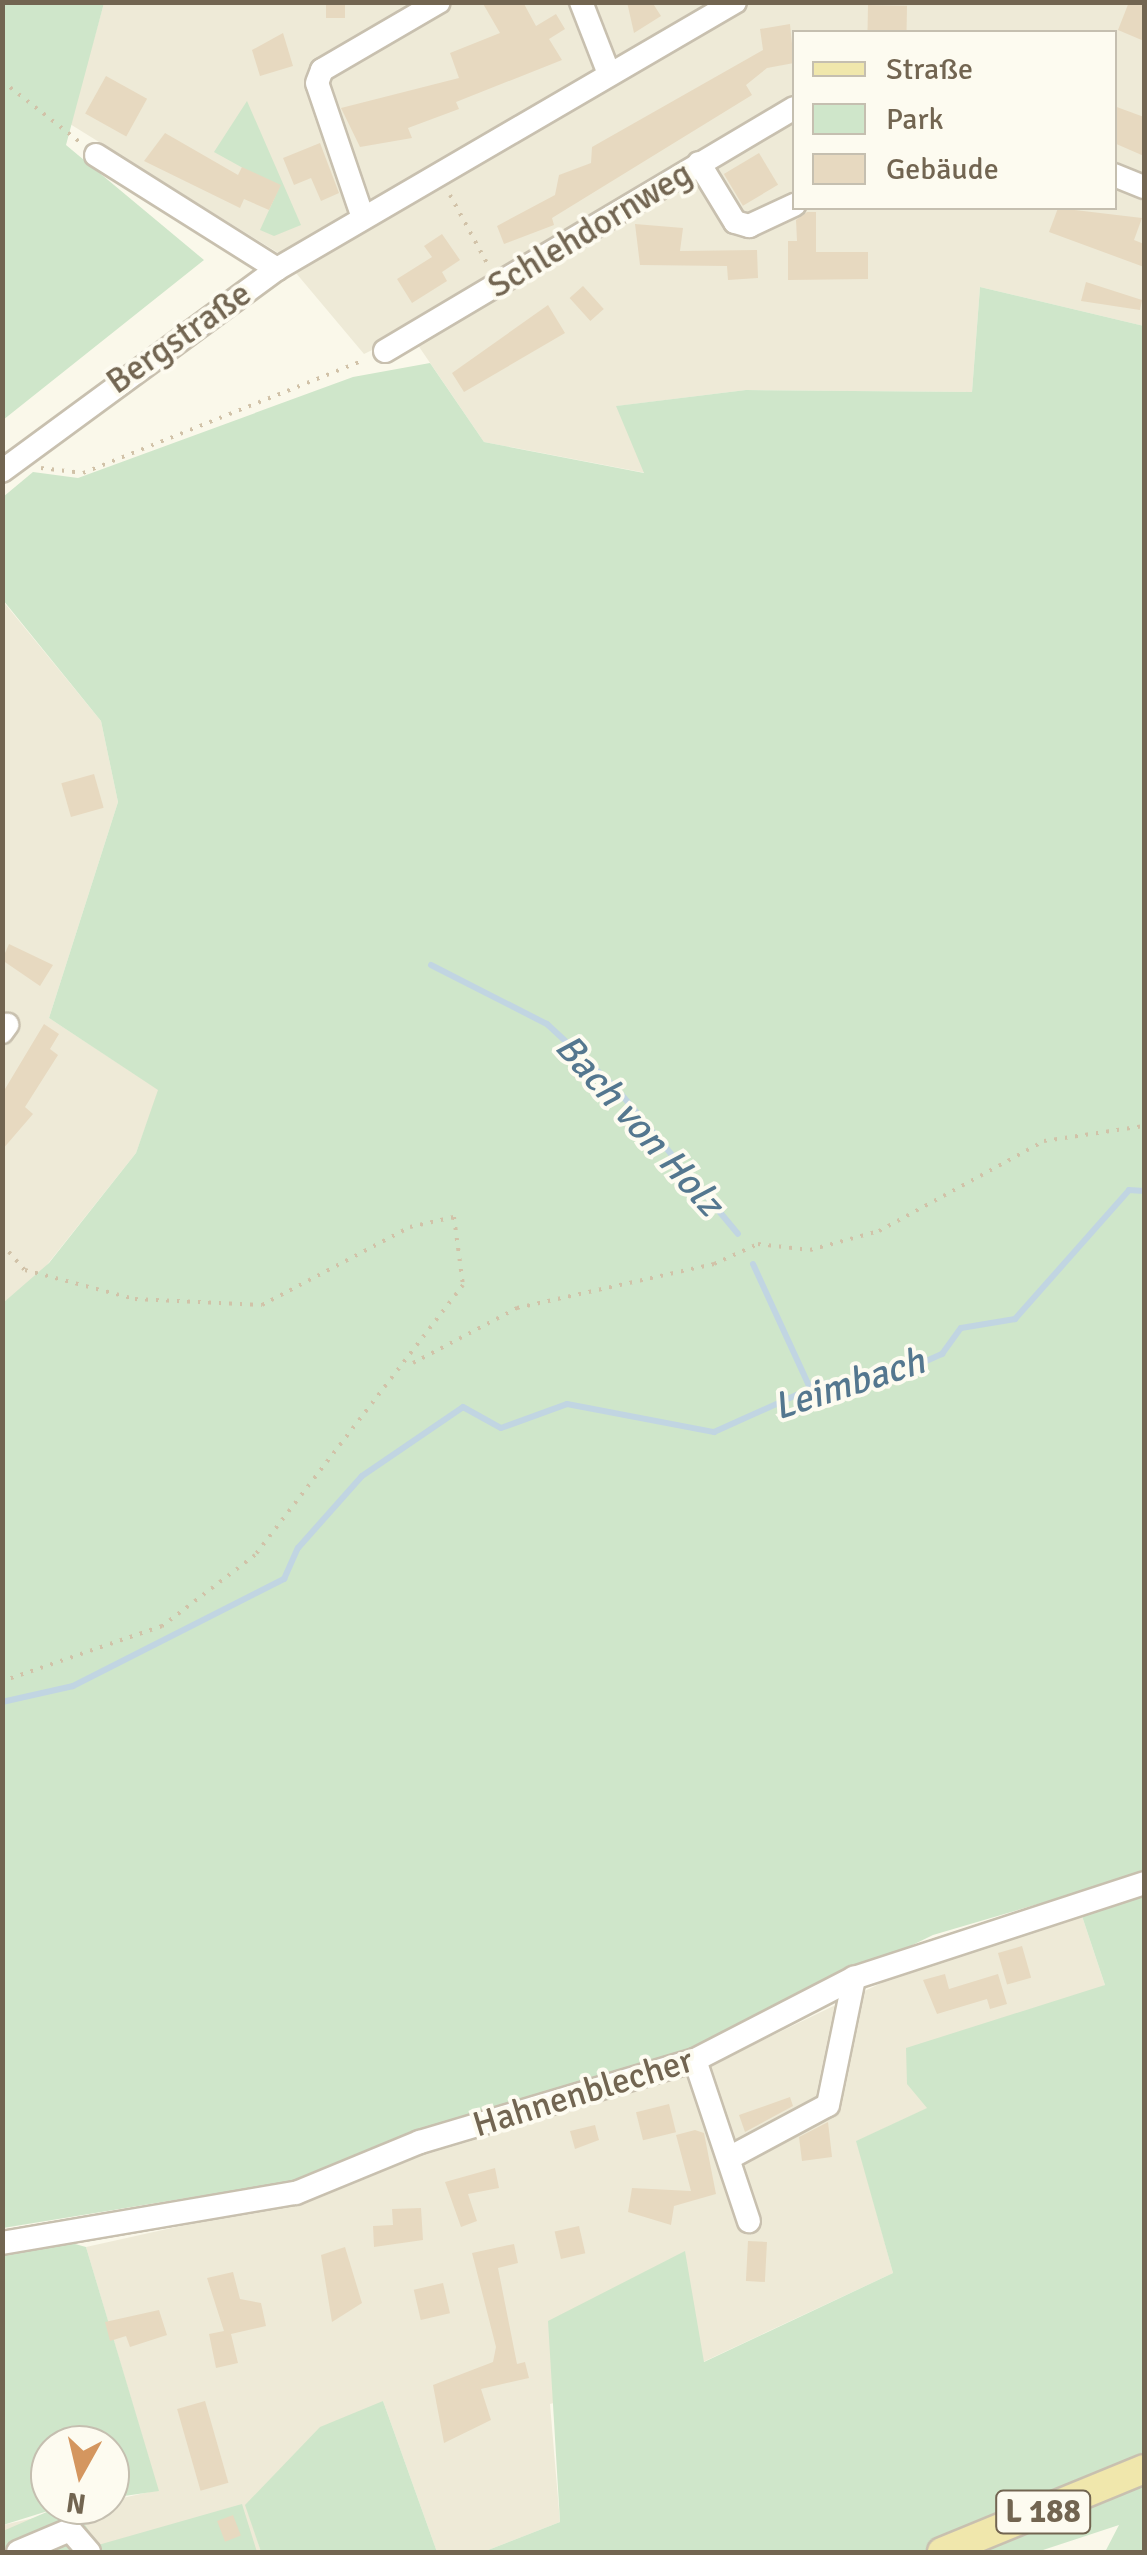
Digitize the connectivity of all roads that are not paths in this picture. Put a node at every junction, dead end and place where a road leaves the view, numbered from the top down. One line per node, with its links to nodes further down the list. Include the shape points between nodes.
1 (438, 2): 11 (street, via 322,70 317,83)
2 (581, 2): 4 (street)
3 (735, 2): 4 (street, Bergstraße)
4 (609, 74): 11 (street, Bergstraße)
5 (792, 109): 7 (street, Schlehdornweg)
6 (96, 155): 12 (street)
7 (699, 164): 10 (street, via 735,222 748,226); 13 (street, Schlehdornweg)
8 (1117, 176): 9 (street)
9 (1144, 187)
10 (792, 205)
11 (362, 215): 12 (street, Bergstraße)
12 (278, 268): 14 (street, Bergstraße)
13 (384, 351)
14 (8, 466)
15 (1144, 1882): 16 (street, Hahnenblecher)
16 (854, 1978): 17 (street, Hahnenblecher); 18 (street, via 828,2105)
17 (695, 2060): 18 (street); 20 (street, Hahnenblecher, via 420,2142 296,2192)
18 (729, 2158): 19 (street)
19 (748, 2221)
20 (2, 2243)
21 (1144, 2469): 24 (main road, L 188)
22 (18, 2552): 23 (street, via 70,2530)
23 (89, 2552)
24 (942, 2552)

